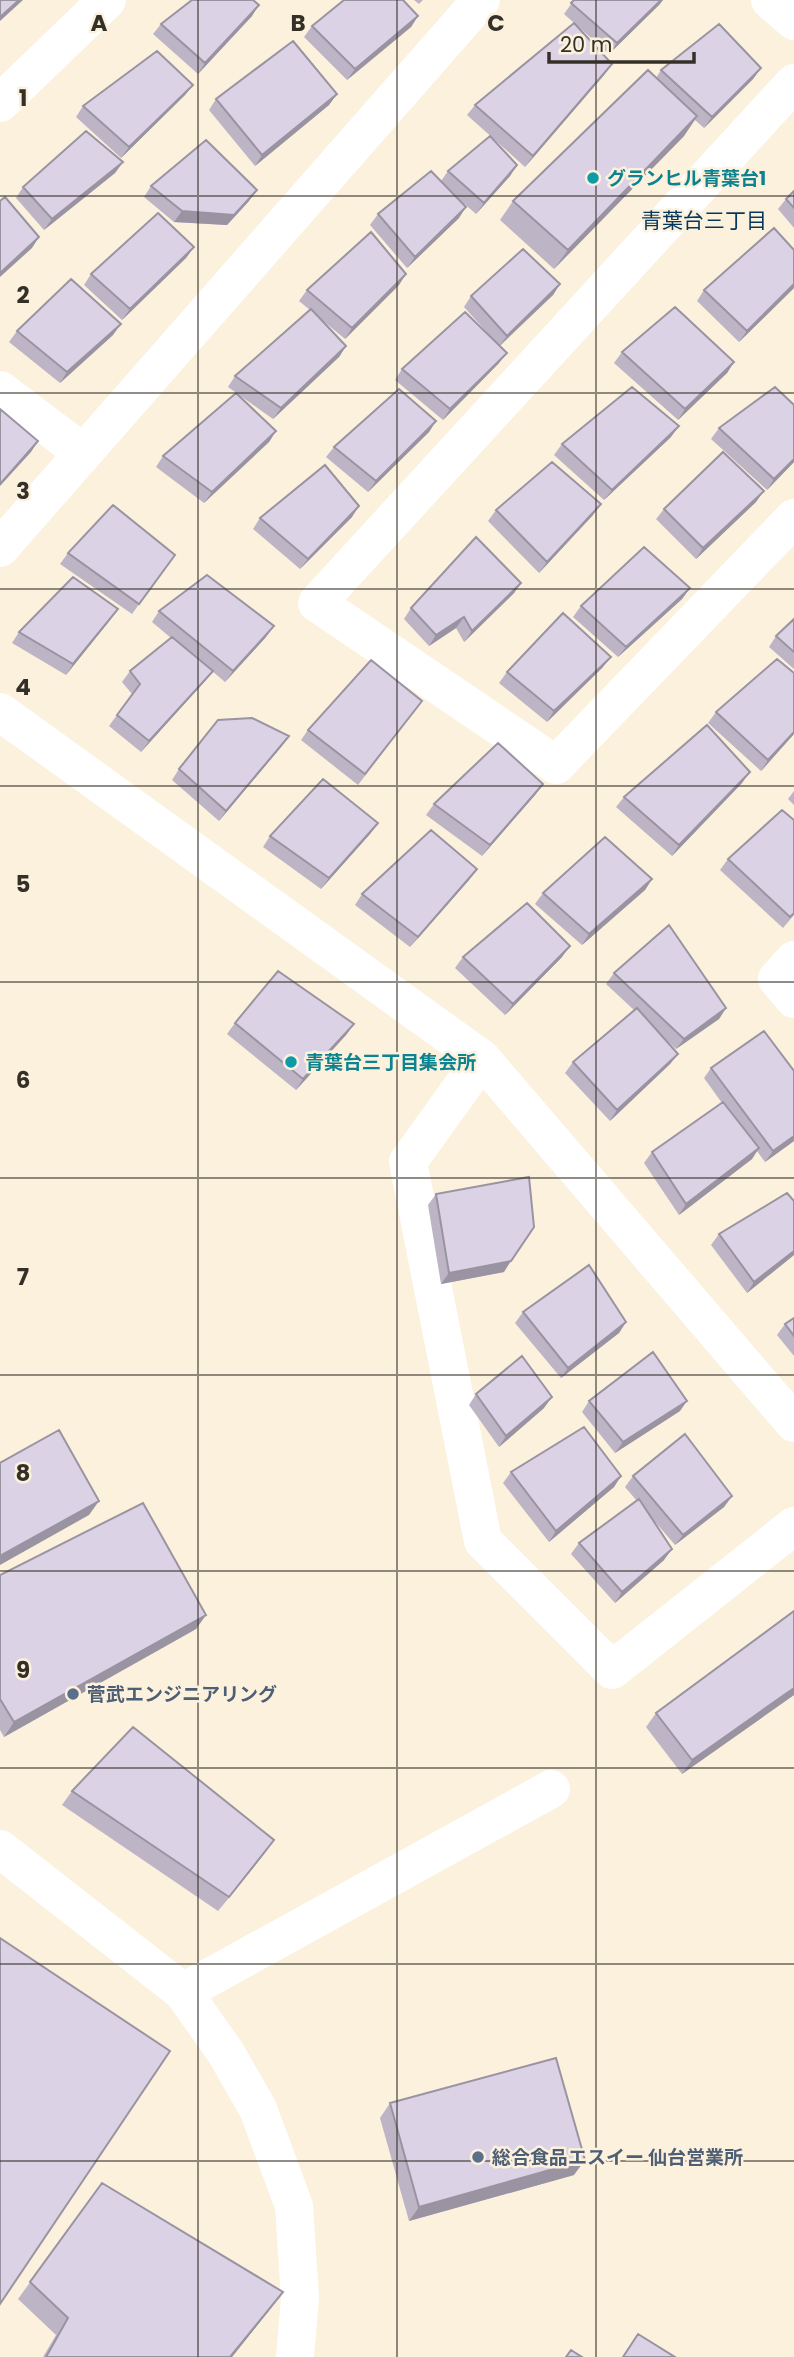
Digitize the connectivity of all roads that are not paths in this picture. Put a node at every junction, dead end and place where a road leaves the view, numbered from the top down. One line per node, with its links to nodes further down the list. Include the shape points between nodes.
1 (107, 0): 6 (street)
2 (481, 0): 8 (street)
3 (770, 0): 4 (street)
4 (794, 22)
5 (794, 83): 9 (street, via 317,603 556,765)
6 (0, 103)
7 (0, 390): 8 (street)
8 (83, 453): 10 (street)
9 (794, 518)
10 (0, 548)
11 (0, 712): 14 (street)
12 (794, 960): 13 (street, via 777,979)
13 (794, 999)
14 (482, 1059): 15 (street); 16 (street, via 408,1162 484,1541 612,1670)
15 (794, 1423)
16 (794, 1525)
17 (551, 1789): 19 (street)
18 (0, 1849): 19 (street)
19 (183, 1992): 20 (street, via 258,2109 294,2206 300,2298)
20 (295, 2357)

